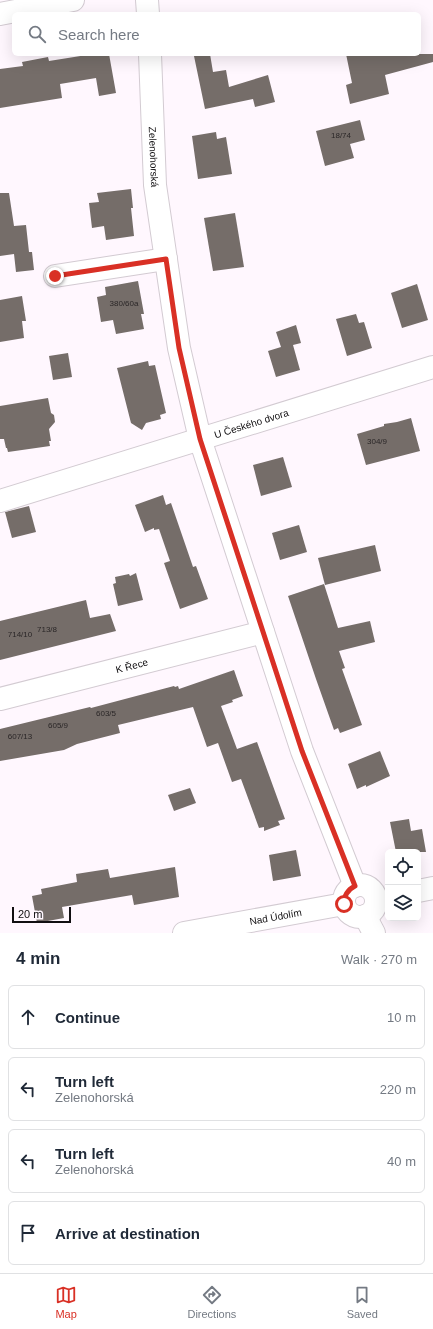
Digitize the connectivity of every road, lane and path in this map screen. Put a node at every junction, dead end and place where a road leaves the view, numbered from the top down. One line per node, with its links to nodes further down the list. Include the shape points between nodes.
1 (73, 0): 4 (street)
2 (147, 0): 3 (street)
3 (148, 12)
4 (0, 14)
5 (150, 56): 6 (street, Zelenohorská, via 155,185)
6 (166, 259): 7 (street); 9 (street, Zelenohorská, via 179,348)
7 (55, 276)
8 (433, 367): 9 (street, U Českého dvora)
9 (200, 439): 10 (street, U Českého dvora); 11 (street, Zelenohorská)
10 (0, 501)
11 (263, 632): 12 (street, K Řece); 15 (street, Zelenohorská)
12 (0, 699)
13 (433, 888): 14 (street)
14 (421, 890)
15 (350, 895): 16 (street, via 346,908 352,915 361,917); 17 (street, Nad Údolím)
16 (376, 911)
17 (184, 933)

